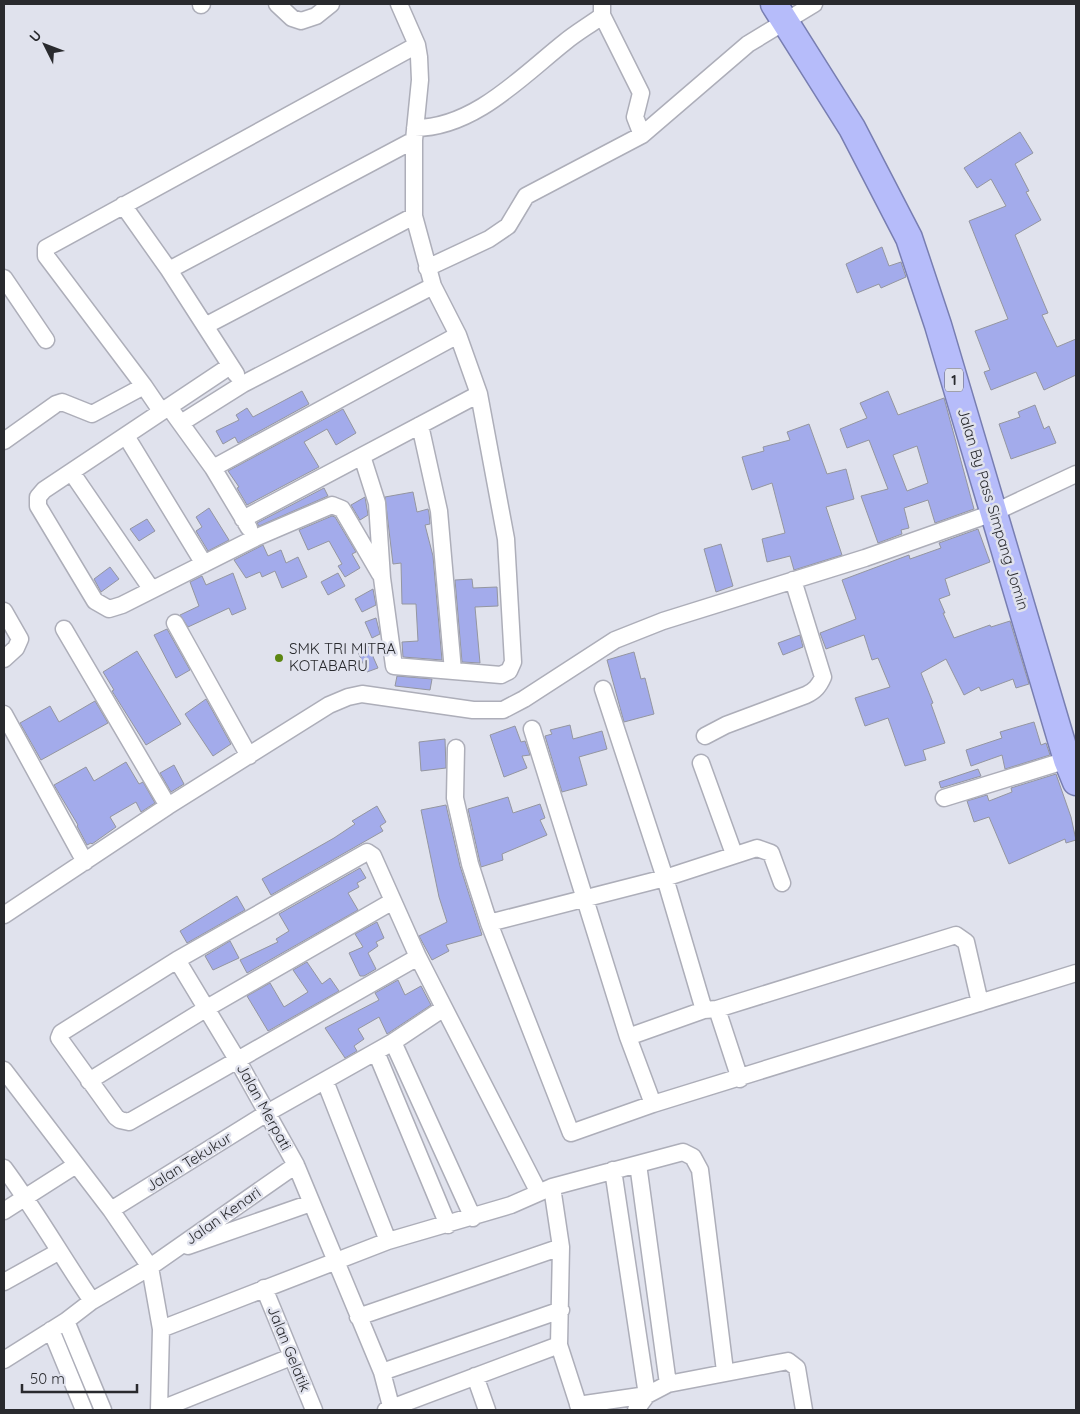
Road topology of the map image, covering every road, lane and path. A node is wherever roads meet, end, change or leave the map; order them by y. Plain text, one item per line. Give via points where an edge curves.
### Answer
1 (277, 4) edge
2 (331, 4) edge
3 (399, 4) edge
4 (814, 4) edge
5 (602, 9) edge
6 (779, 12) edge
7 (417, 46) junction
8 (414, 134) junction
9 (642, 135) junction
10 (123, 205) junction
11 (414, 216) junction
12 (427, 268) junction
13 (169, 270) junction
14 (4, 278) edge
15 (433, 286) junction
16 (205, 326) junction
17 (458, 336) junction
18 (46, 340) dead end
19 (230, 366) junction
20 (243, 384) junction
21 (144, 386) junction
22 (479, 394) junction
23 (165, 409) junction
24 (181, 423) junction
25 (420, 425) junction
26 (126, 436) junction
27 (4, 441) edge
28 (362, 456) junction
29 (213, 468) junction
30 (72, 473) junction
31 (1076, 474) edge
32 (993, 513) junction
33 (243, 519) junction
34 (255, 538) junction
35 (204, 564) junction
36 (382, 578) junction
37 (793, 580) junction
38 (152, 590) junction
39 (4, 611) edge
40 (175, 623) dead end
41 (64, 629) dead end
42 (4, 659) edge
43 (453, 671) junction
44 (603, 688) dead end
45 (4, 714) edge
46 (532, 729) dead end
47 (705, 736) dead end
48 (456, 748) dead end
49 (249, 756) junction
50 (701, 763) dead end
51 (1072, 771) edge
52 (944, 798) dead end
53 (168, 806) junction
54 (734, 854) junction
55 (85, 862) junction
56 (665, 878) junction
57 (782, 883) dead end
58 (584, 897) junction
59 (392, 901) junction
60 (4, 915) edge
61 (489, 923) junction
62 (418, 957) junction
63 (177, 960) junction
64 (1076, 973) edge
65 (980, 1003) junction
66 (207, 1008) junction
67 (444, 1008) junction
68 (710, 1009) junction
69 (628, 1037) junction
70 (393, 1042) junction
71 (376, 1052) junction
72 (238, 1060) junction
73 (4, 1070) edge
74 (740, 1079) junction
75 (325, 1081) junction
76 (89, 1082) junction
77 (653, 1104) junction
78 (267, 1113) junction
79 (638, 1164) junction
80 (76, 1165) junction
81 (296, 1165) junction
82 (4, 1168) edge
83 (613, 1170) junction
84 (545, 1189) junction
85 (26, 1198) junction
86 (311, 1203) junction
87 (112, 1210) junction
88 (4, 1211) edge
89 (473, 1218) junction
90 (448, 1225) junction
91 (388, 1241) junction
92 (561, 1247) junction
93 (58, 1252) junction
94 (170, 1253) junction
95 (334, 1262) junction
96 (150, 1267) junction
97 (4, 1282) edge
98 (264, 1288) junction
99 (92, 1301) junction
100 (561, 1310) junction
101 (358, 1317) junction
102 (66, 1321) junction
103 (161, 1329) junction
104 (51, 1330) junction
105 (560, 1345) junction
106 (291, 1357) junction
107 (4, 1360) edge
108 (725, 1371) junction
109 (382, 1372) junction
110 (475, 1376) junction
111 (668, 1384) junction
112 (647, 1395) junction
113 (579, 1407) edge
114 (84, 1410) edge
115 (103, 1410) edge
116 (159, 1410) edge
117 (314, 1410) edge
118 (390, 1410) edge
119 (486, 1410) edge
120 (636, 1410) edge
121 (804, 1410) edge

1 - 2 street via 292,18 301,21 316,16
3 - 7 street
4 - 6 street
5 - 8 street via 500,97 448,123
5 - 9 street via 641,93 635,117
6 - 9 street via 748,44
6 - 32 highway, Jalan By Pass Simpang Jomin / 1 via 852,128 909,238
7 - 8 street via 420,80
7 - 10 street
8 - 11 street
8 - 13 street
9 - 12 street via 526,196 508,226
10 - 13 street
10 - 21 street via 51,244 46,253
11 - 12 street
11 - 16 street
12 - 15 street
13 - 16 street
14 - 18 street
15 - 17 street
15 - 20 street
16 - 19 street
17 - 22 street
17 - 29 street
19 - 20 street
19 - 23 street
20 - 24 street
21 - 23 street
21 - 27 street via 92,414 62,402 56,404
22 - 25 street
22 - 43 street via 506,539 513,662 509,671 501,675
23 - 24 street
23 - 26 street
24 - 29 street
25 - 28 street
25 - 43 street via 439,511
26 - 30 street
26 - 35 street
28 - 33 street
28 - 36 street via 377,503
29 - 33 street
30 - 38 street
30 - 38 street via 44,490 37,502 95,601 109,609
31 - 32 street
32 - 37 street
32 - 51 highway, Jalan By Pass Simpang Jomin / 1
33 - 34 street
34 - 35 street
34 - 36 street via 337,505
35 - 38 street
36 - 43 street via 394,666
37 - 47 street via 823,677 820,685 814,692
37 - 49 street via 663,621 615,640 503,710 473,710 362,694 329,705
39 - 42 street via 20,639
40 - 49 street
41 - 53 street
44 - 56 street
45 - 55 street
46 - 58 street
48 - 61 street via 455,798 470,864
49 - 53 street
50 - 54 street
51 - 52 street
53 - 55 street
54 - 56 street
54 - 57 street via 765,849 771,853
55 - 60 street
56 - 58 street
56 - 68 street
58 - 61 street
58 - 69 street
59 - 62 street
59 - 63 street via 373,856 363,852
59 - 66 street
61 - 77 street via 571,1133
62 - 67 street
62 - 72 street
63 - 66 street, Jalan Merpati
63 - 76 street via 61,1032 60,1041
64 - 65 street
65 - 68 street via 966,942 956,935
65 - 74 street
66 - 72 street, Jalan Merpati
66 - 76 street
67 - 70 street, Jalan Tekukur
67 - 84 street
68 - 69 street
68 - 74 street
69 - 77 street
70 - 71 street, Jalan Tekukur
70 - 89 street
71 - 75 street, Jalan Tekukur
71 - 90 street
72 - 76 street via 129,1122 116,1117
72 - 78 street, Jalan Merpati
73 - 80 street
74 - 77 street
75 - 78 street, Jalan Tekukur
75 - 91 street
78 - 81 street, Jalan Merpati
78 - 87 street, Jalan Tekukur
79 - 83 street
79 - 108 street via 683,1152 693,1157 700,1170
79 - 111 street
80 - 85 street
80 - 87 street
81 - 86 street, Jalan Merpati
81 - 94 street, Jalan Kenari
82 - 85 street
83 - 84 street
83 - 112 street
84 - 89 street
84 - 92 street
85 - 88 street
85 - 93 street
86 - 94 street
86 - 95 street, Jalan Merpati
87 - 96 street
89 - 90 street
90 - 91 street
91 - 95 street
92 - 100 street
92 - 101 street
93 - 97 street
93 - 99 street
94 - 96 street, Jalan Kenari
95 - 98 street
95 - 101 street, Jalan Merpati
96 - 99 street, Jalan Kenari
96 - 103 street
98 - 103 street
98 - 106 street, Jalan Gelatik
99 - 102 street, Jalan Kenari
100 - 105 street
100 - 109 street
101 - 109 street, Jalan Merpati
102 - 104 street, Jalan Kenari
102 - 115 street
103 - 116 street
104 - 107 street, Jalan Kenari
104 - 114 street
105 - 110 street
105 - 113 street
106 - 116 street
106 - 117 street, Jalan Gelatik
108 - 111 street
108 - 121 street via 788,1361 797,1368
109 - 118 street, Jalan Merpati
110 - 118 street
110 - 119 street
111 - 112 street
112 - 113 street
112 - 120 street

